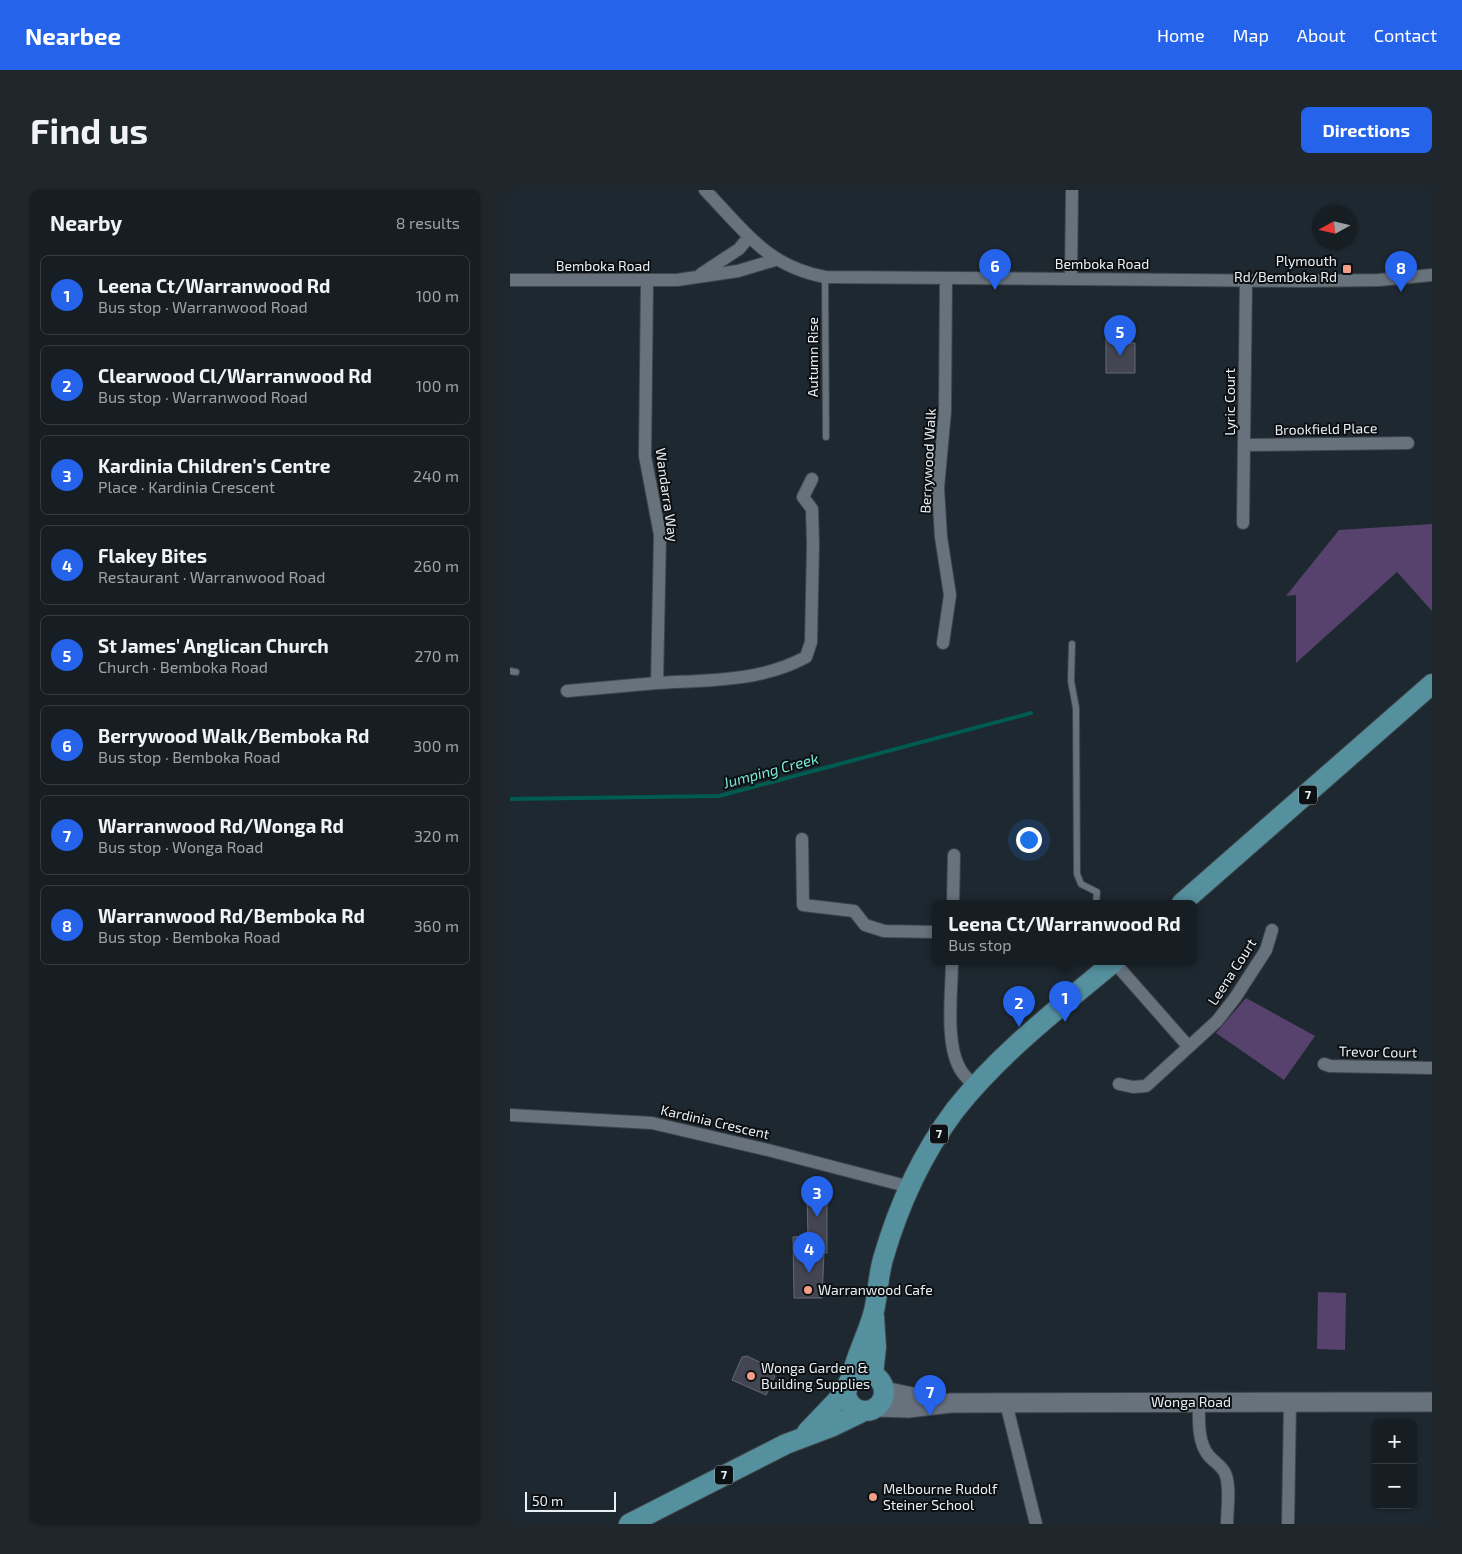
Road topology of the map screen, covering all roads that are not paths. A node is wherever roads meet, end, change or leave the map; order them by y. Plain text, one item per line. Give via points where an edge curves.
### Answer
1 (705, 190) edge
2 (1072, 190) edge
3 (748, 238) junction
4 (775, 260) junction
5 (1432, 275) edge
6 (825, 277) junction
7 (696, 278) junction
8 (946, 279) junction
9 (1071, 279) junction
10 (510, 280) edge
11 (1246, 280) junction
12 (647, 282) junction
13 (826, 437) dead end
14 (1408, 444) dead end
15 (1244, 445) junction
16 (812, 480) dead end
17 (1243, 523) dead end
18 (943, 643) dead end
19 (1072, 644) dead end
20 (657, 683) junction
21 (1432, 684) edge
22 (567, 691) dead end
23 (802, 839) dead end
24 (954, 855) dead end
25 (953, 900) edge
26 (1096, 900) edge
27 (1185, 900) edge
28 (1272, 930) dead end
29 (932, 932) edge
30 (952, 965) edge
31 (1107, 965) edge
32 (1111, 965) edge
33 (1188, 1046) junction
34 (1324, 1064) dead end
35 (1432, 1068) edge
36 (1119, 1084) dead end
37 (976, 1087) junction
38 (510, 1115) edge
39 (910, 1187) junction
40 (874, 1312) junction
41 (849, 1385) junction
42 (874, 1396) junction
43 (1199, 1402) junction
44 (1290, 1402) junction
45 (1432, 1402) edge
46 (1006, 1403) junction
47 (804, 1436) junction
48 (629, 1524) edge
49 (1036, 1524) edge
50 (1227, 1524) edge
51 (1288, 1524) edge

1 - 3 street
2 - 9 street
3 - 4 street, Bemboka Road
3 - 7 street, Bemboka Road via 740,250
4 - 6 street, Bemboka Road via 794,270
4 - 7 street, Bemboka Road via 738,271
5 - 11 street, Bemboka Road via 1379,280
6 - 8 street, Bemboka Road
6 - 13 lane, Autumn Rise
7 - 12 street, Bemboka Road
8 - 9 street, Bemboka Road
8 - 18 street, Berrywood Walk via 945,411 938,488 940,537 950,595
9 - 11 street, Bemboka Road
10 - 12 street, Bemboka Road
11 - 15 street, Lyric Court
12 - 20 street, Wandarra Way via 645,456 660,535
14 - 15 street, Brookfield Place
15 - 17 street, Lyric Court
16 - 20 street via 803,497 812,509 811,642 806,657 750,678
19 - 26 lane via 1071,681 1076,708 1077,874 1081,884 1097,892
20 - 22 street
21 - 27 main road, 7
23 - 29 street via 803,904 854,912 865,925 884,931
24 - 25 street
28 - 33 street, Leena Court via 1266,950 1235,998 1217,1021
30 - 37 street via 951,1038 962,1072
31 - 37 main road, 7
32 - 33 street
33 - 36 street, Leena Court via 1146,1086
34 - 35 street, Trevor Court
37 - 39 main road, 7 via 939,1135
38 - 39 street, Kardinia Crescent via 652,1123
39 - 40 main road, 7 via 883,1258
40 - 41 main road, 7 via 856,1356
40 - 42 main road, 7
41 - 42 main road via 862,1373
41 - 42 main road via 847,1396 853,1406
41 - 47 main road, Wonga Road / 7
42 - 46 main road, Wonga Road via 908,1408 951,1403
42 - 47 main road, Wonga Road / 7 via 831,1427
43 - 44 main road, Wonga Road
43 - 46 main road, Wonga Road
43 - 50 street via 1203,1447 1226,1477
44 - 45 main road, Wonga Road
44 - 51 street
46 - 49 street
47 - 48 main road, Wonga Road / 7

